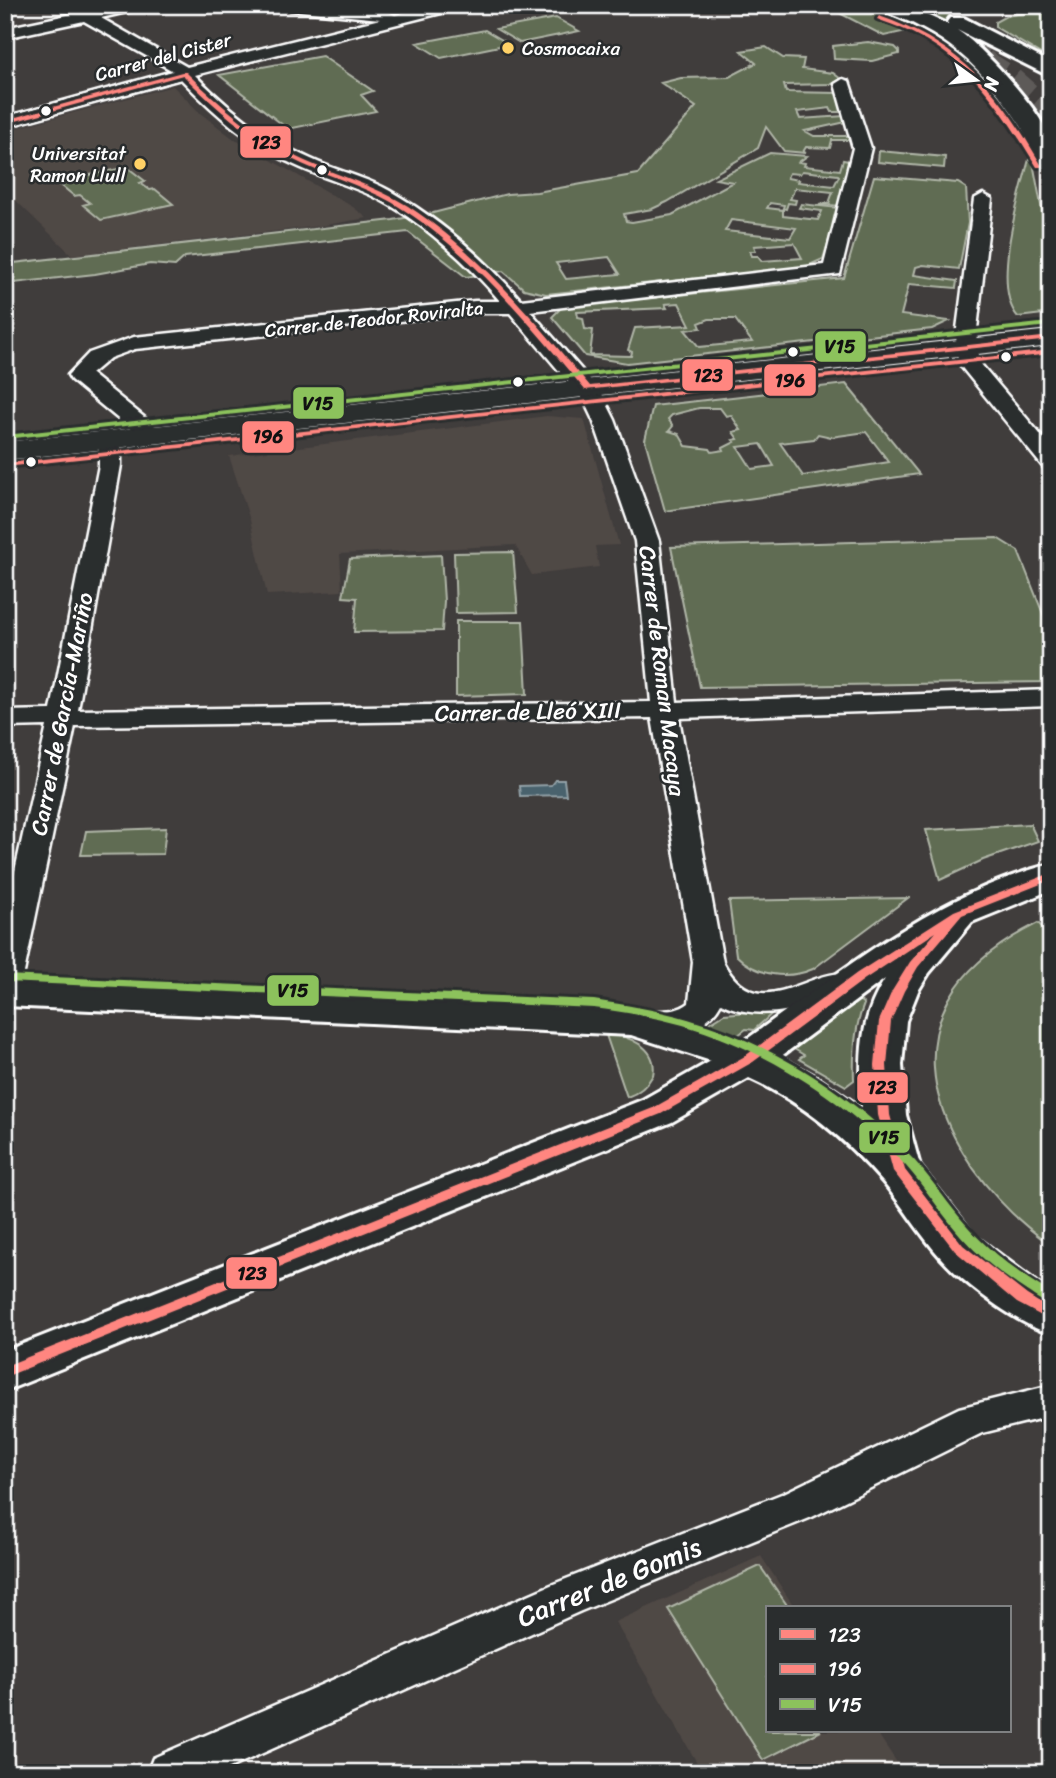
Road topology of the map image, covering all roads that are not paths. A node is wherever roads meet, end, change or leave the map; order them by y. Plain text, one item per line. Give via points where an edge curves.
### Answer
1 (67, 5) edge
2 (139, 5) edge
3 (290, 5) edge
4 (456, 5) edge
5 (883, 5) edge
6 (916, 5) edge
7 (84, 16) junction
8 (395, 20) junction
9 (5, 33) edge
10 (1051, 71) edge
11 (184, 73) junction
12 (843, 84) dead end
13 (1016, 106) junction
14 (1042, 106) dead end
15 (7, 120) edge
16 (1051, 159) edge
17 (983, 198) dead end
18 (514, 307) junction
19 (1051, 338) edge
20 (966, 347) junction
21 (588, 388) junction
22 (153, 436) junction
23 (110, 440) junction
24 (5, 451) edge
25 (1051, 462) edge
26 (1051, 698) edge
27 (665, 710) junction
28 (63, 717) junction
29 (5, 719) edge
30 (1051, 876) edge
31 (958, 913) junction
32 (708, 962) junction
33 (861, 976) junction
34 (5, 989) edge
35 (641, 1023) junction
36 (749, 1059) junction
37 (665, 1107) junction
38 (899, 1171) junction
39 (1051, 1316) edge
40 (5, 1372) edge
41 (1051, 1400) edge
42 (169, 1773) edge

1 - 7 street, Carrer de Roman Macaya
2 - 7 street
3 - 8 street via 375,12
4 - 8 street, Carrer del Cister
5 - 13 street via 928,21 958,39
6 - 10 street via 961,23
7 - 9 street
7 - 11 street, Carrer de Roman Macaya
8 - 11 street, Carrer del Cister
11 - 15 street, Carrer del Cister
11 - 18 street, Carrer de Roman Macaya via 219,109 259,139 304,163 381,193 420,217 490,277
12 - 18 street, Carrer de Teodor Roviralta via 862,148 832,270
13 - 14 street
13 - 16 street
17 - 20 street
18 - 21 street, Carrer de Roman Macaya
18 - 22 street, Carrer de Teodor Roviralta via 475,307 135,343 106,350 87,362 79,375
19 - 20 street
20 - 21 street
20 - 25 street via 970,364
21 - 22 street
21 - 27 street, Carrer de Roman Macaya via 647,541
22 - 23 street
23 - 24 street
23 - 28 street, Carrer de García-Mariño via 110,465
26 - 27 street, Carrer de Lleó XIII
27 - 28 street, Carrer de Lleó XIII
27 - 32 street, Carrer de Roman Macaya
28 - 29 street, Carrer de Lleó XIII
28 - 34 street, Carrer de García-Mariño
30 - 31 street
31 - 33 street
31 - 38 street via 914,965 885,1021 881,1065 884,1115
32 - 33 street, Carrer de Roman Macaya via 728,994 754,1003 799,997
32 - 35 street, Carrer de Roman Macaya via 705,1006 696,1015
33 - 36 street
34 - 35 street
35 - 36 street
35 - 37 street via 670,1042 678,1057 680,1074
36 - 37 street
36 - 38 street via 816,1095 852,1122
37 - 40 street
38 - 39 street via 959,1248 1022,1299
41 - 42 street, Carrer de Gomis via 973,1419 798,1505 566,1598

